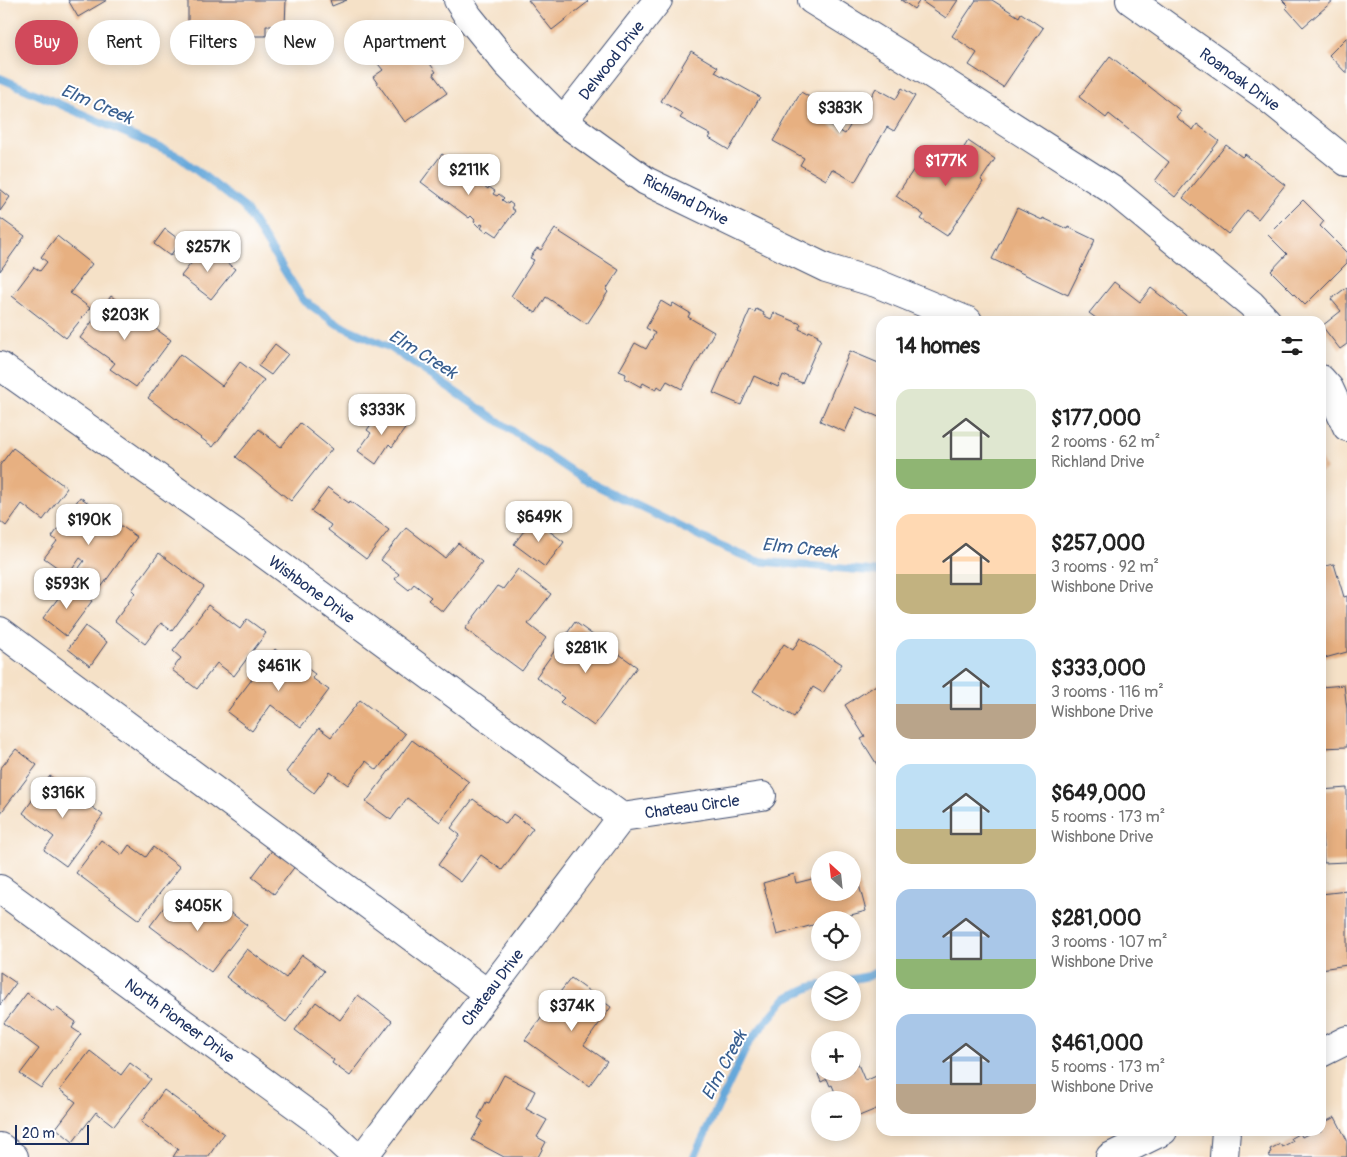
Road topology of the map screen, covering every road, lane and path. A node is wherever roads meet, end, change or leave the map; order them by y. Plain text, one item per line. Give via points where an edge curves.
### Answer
1 (458, 0) edge
2 (658, 0) edge
3 (812, 0) edge
4 (1130, 0) edge
5 (1160, 8) edge
6 (563, 121) junction
7 (1347, 162) edge
8 (956, 316) edge
9 (1262, 316) edge
10 (0, 366) edge
11 (1326, 385) edge
12 (1347, 427) edge
13 (0, 631) edge
14 (762, 796) dead end
15 (622, 816) junction
16 (0, 889) edge
17 (487, 993) junction
18 (1347, 1040) edge
19 (1326, 1050) edge
20 (1153, 1136) edge
21 (1226, 1136) edge
22 (0, 1147) edge
23 (14, 1157) edge
24 (356, 1157) edge
25 (363, 1157) edge
26 (1110, 1157) edge
27 (1224, 1157) edge

1 - 6 street, Richland Drive via 507,64
2 - 6 street, Delwood Drive
3 - 9 street via 1114,191
4 - 5 street, Roanoak Drive
5 - 7 street, Roanoak Drive
6 - 8 street, Richland Drive via 646,181 826,268
10 - 15 street, Wishbone Drive via 240,536
11 - 12 street
13 - 17 street
14 - 15 street, Chateau Circle
15 - 17 street, Chateau Drive
16 - 24 street, North Pioneer Drive via 316,1120
17 - 25 street, Chateau Drive
18 - 19 street
20 - 26 street
21 - 27 street
22 - 23 street

